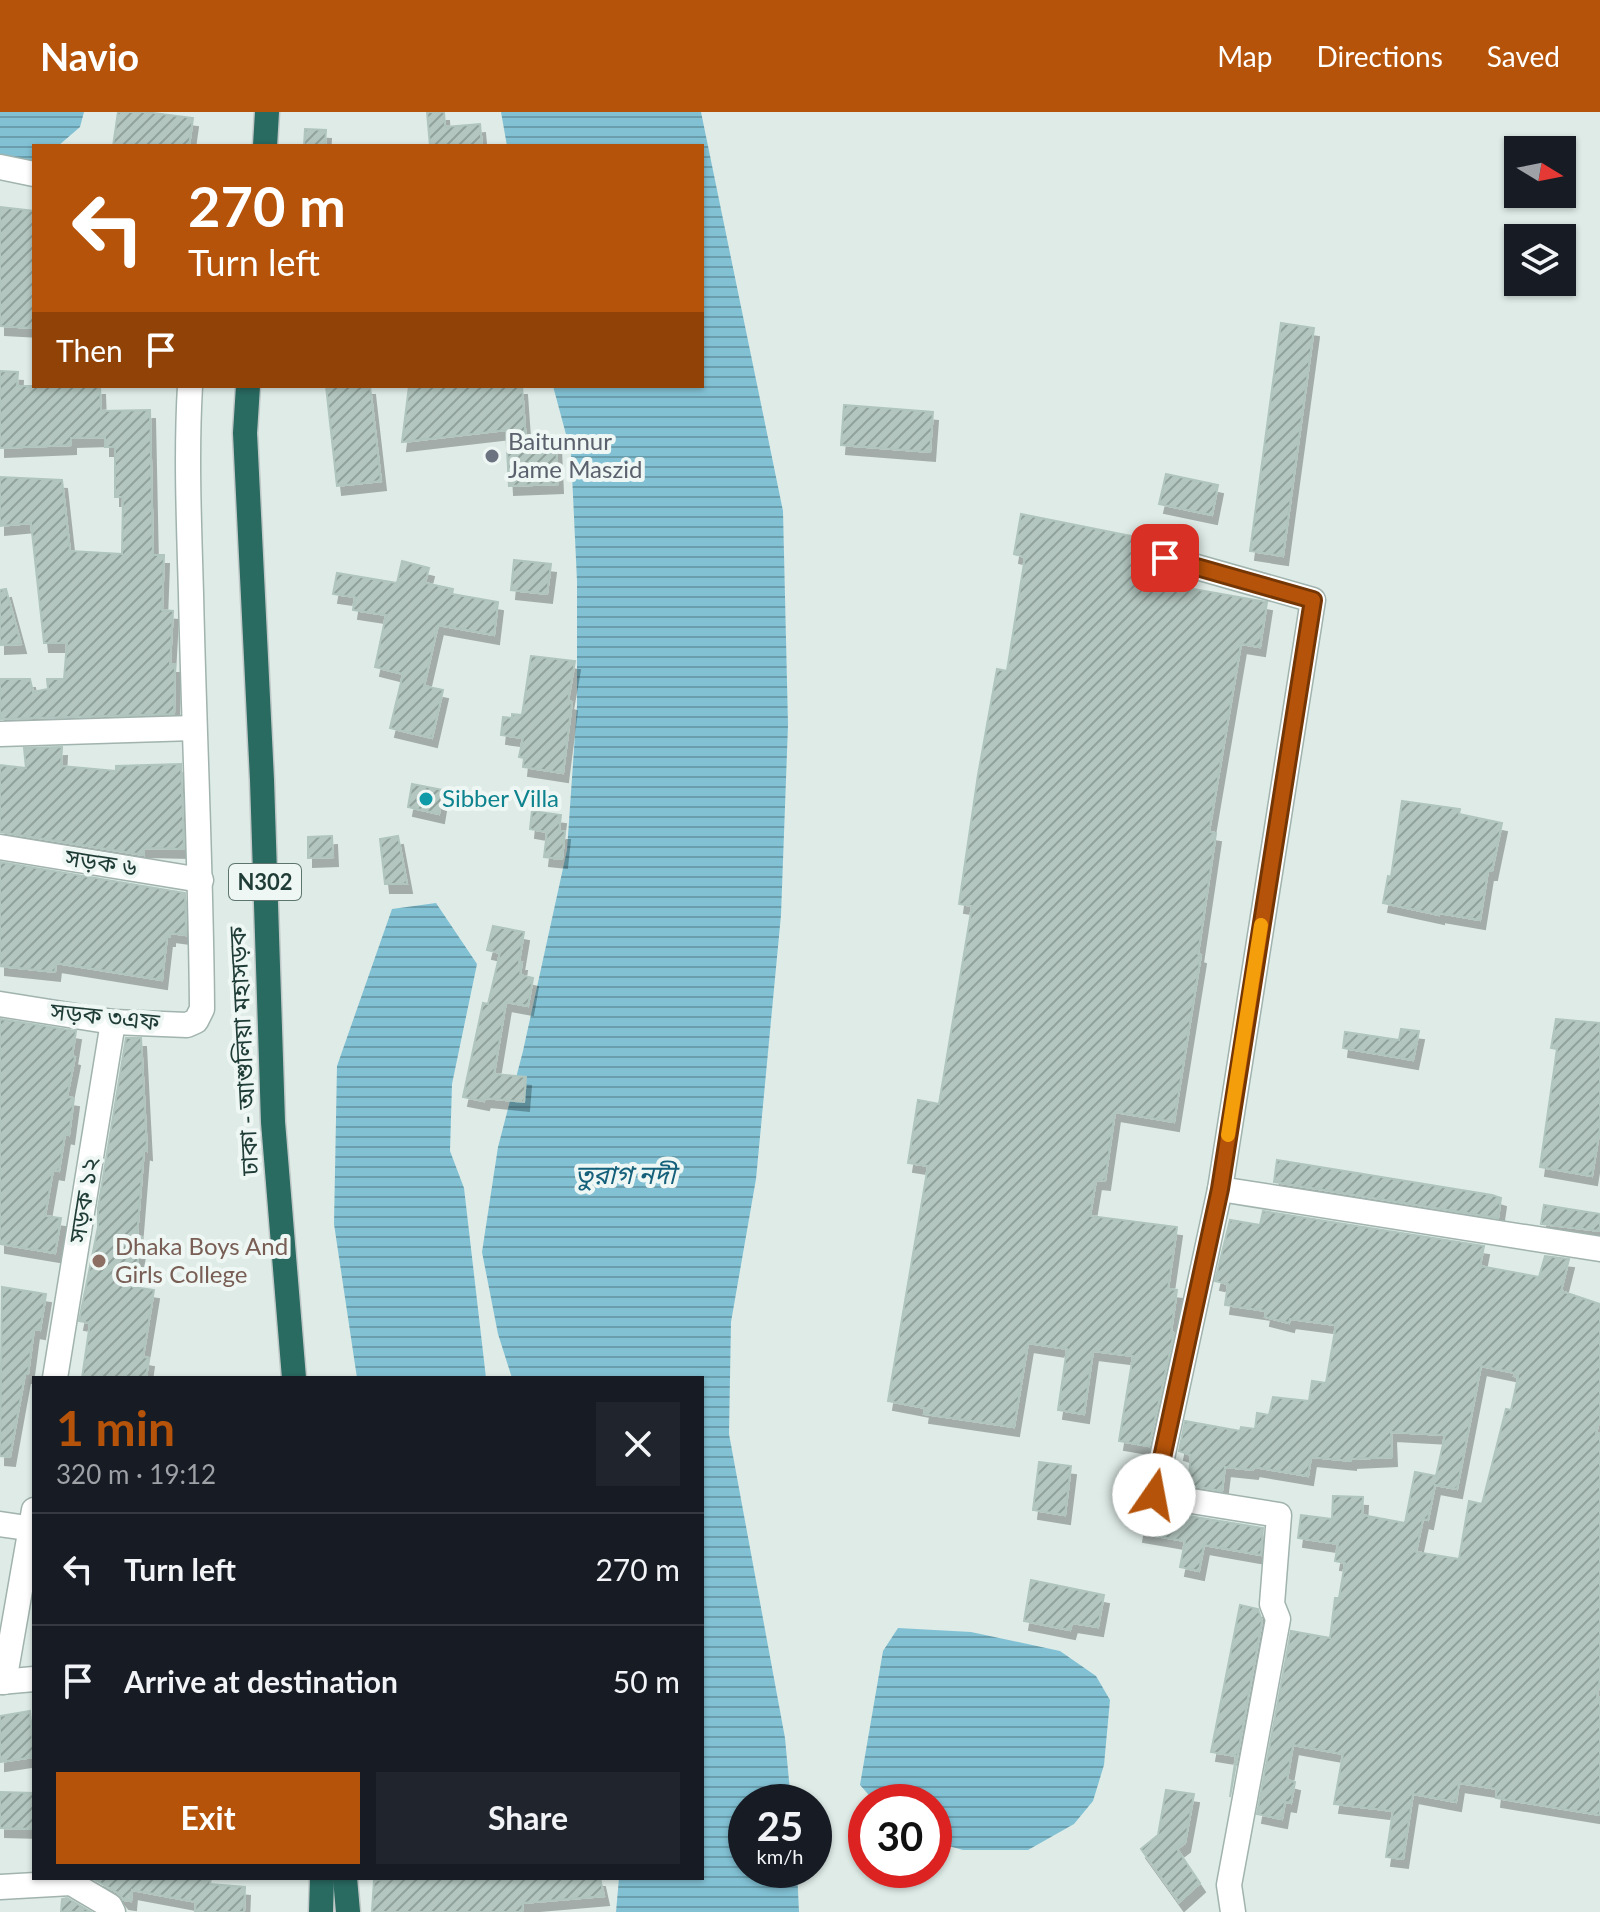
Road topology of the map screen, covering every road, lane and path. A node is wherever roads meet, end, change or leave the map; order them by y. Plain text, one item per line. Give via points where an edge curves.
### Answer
1 (267, 112) edge
2 (265, 144) edge
3 (0, 167) edge
4 (32, 174) edge
5 (190, 388) edge
6 (248, 388) edge
7 (1165, 558) dead end
8 (194, 728) junction
9 (0, 734) edge
10 (0, 847) edge
11 (201, 880) junction
12 (0, 1004) edge
13 (113, 1022) junction
14 (1220, 1189) junction
15 (1600, 1249) edge
16 (55, 1376) edge
17 (294, 1376) edge
18 (32, 1523) edge
19 (0, 1524) edge
20 (32, 1528) edge
21 (32, 1679) edge
22 (2, 1682) edge
23 (322, 1880) edge
24 (345, 1880) edge
25 (0, 1887) edge
26 (113, 1912) edge
27 (321, 1912) edge
28 (348, 1912) edge
29 (1233, 1912) edge

1 - 2 highway
3 - 4 street
5 - 8 street
6 - 17 highway, ঢাকা - আশুলিয়া মহাসড়ক / N302 via 245,433 273,1122
7 - 14 street via 1313,600
8 - 9 street
8 - 11 street
10 - 11 street, সড়ক ৬
11 - 13 street, সড়ক ৩এফ via 202,1009 196,1021
12 - 13 street, সড়ক ৩এফ
13 - 16 street, সড়ক ১২
14 - 15 street
14 - 29 street via 1154,1495 1279,1515 1272,1604 1278,1619 1229,1885
18 - 19 street
20 - 22 street
21 - 22 street
23 - 27 highway
24 - 28 highway
25 - 26 street via 71,1883

